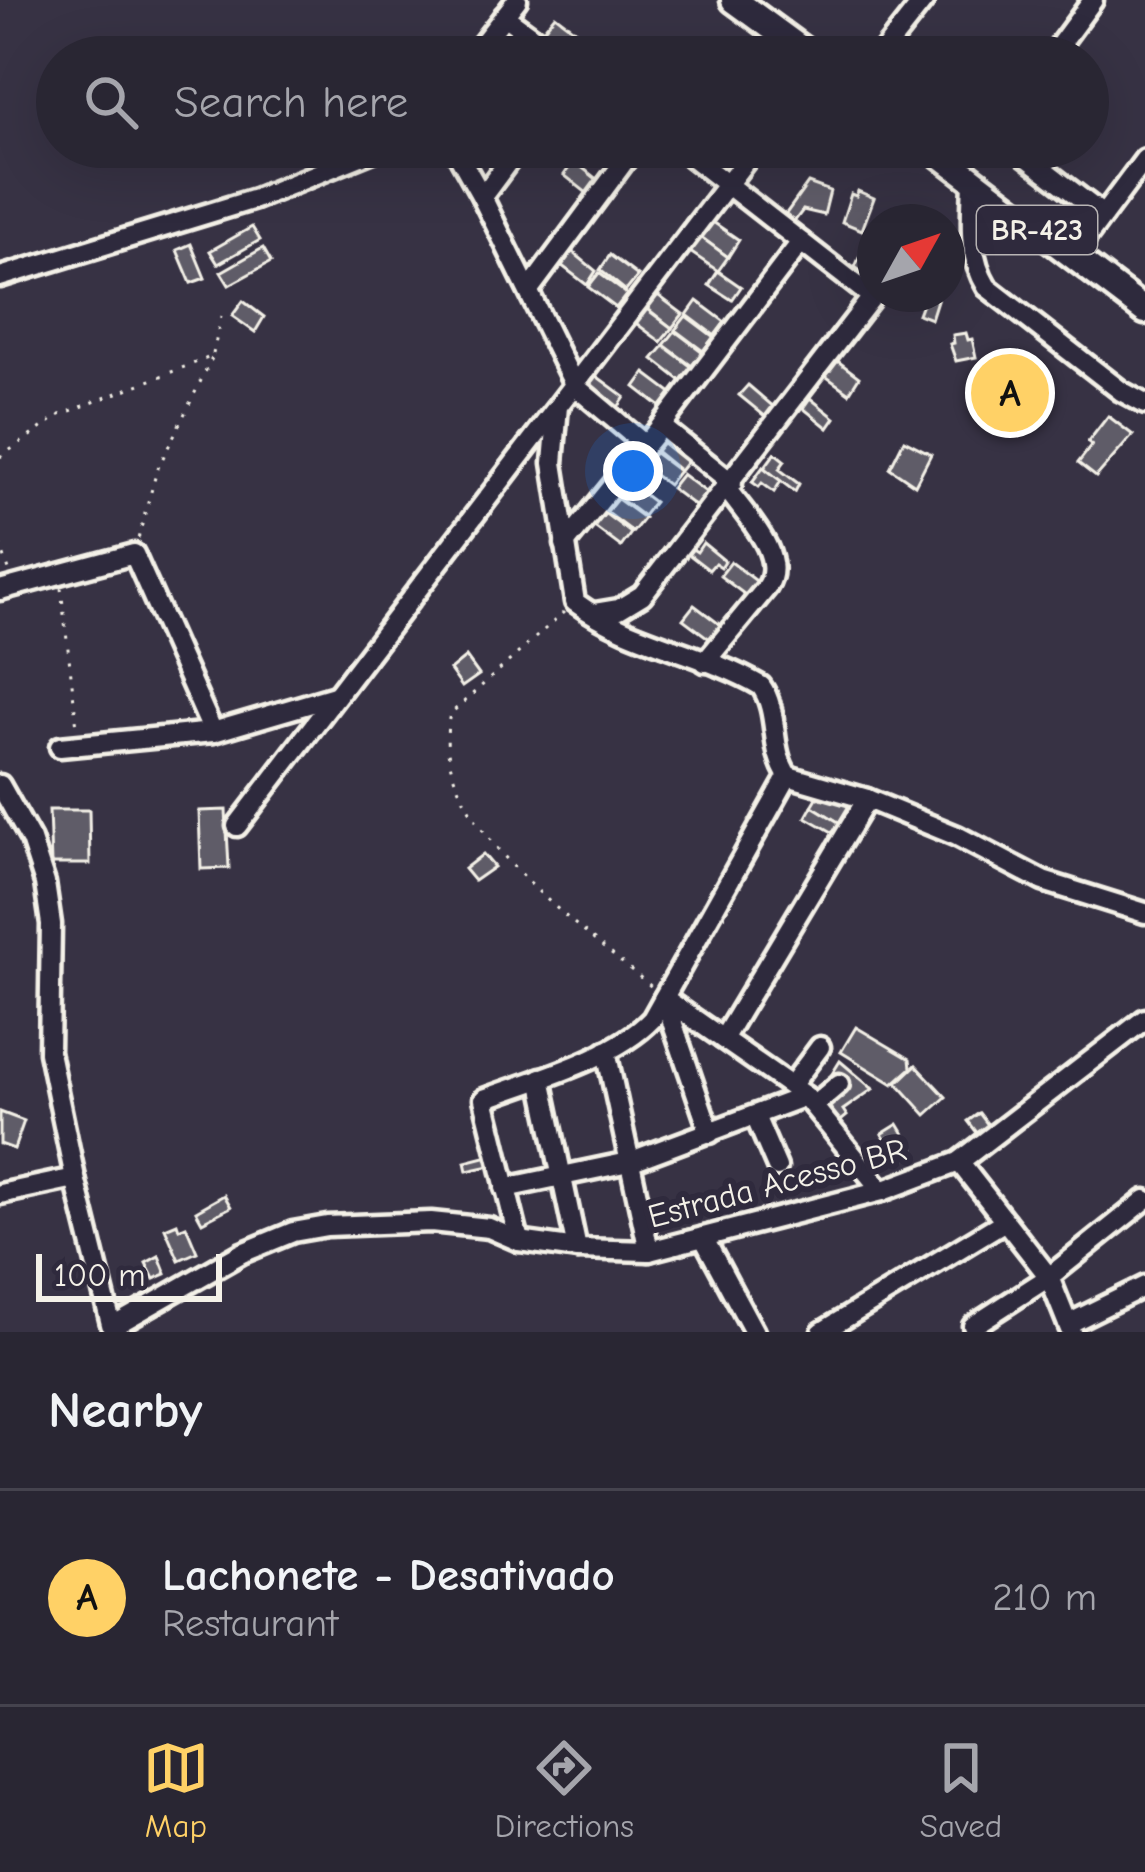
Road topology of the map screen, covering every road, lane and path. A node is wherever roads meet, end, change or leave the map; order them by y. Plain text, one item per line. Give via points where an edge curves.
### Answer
1 (734, 0) edge
2 (923, 0) edge
3 (1093, 0) edge
4 (510, 8) edge
5 (488, 36) edge
6 (539, 36) edge
7 (783, 36) edge
8 (897, 36) edge
9 (1066, 36) edge
10 (1145, 159) edge
11 (331, 168) edge
12 (466, 168) edge
13 (503, 168) edge
14 (619, 168) edge
15 (708, 168) edge
16 (740, 168) edge
17 (957, 168) edge
18 (1041, 168) edge
19 (973, 181) junction
20 (728, 183) junction
21 (482, 197) junction
22 (1103, 215) junction
23 (801, 242) junction
24 (1072, 257) junction
25 (0, 277) edge
26 (529, 290) junction
27 (223, 307) dead end
28 (1145, 311) edge
29 (213, 356) junction
30 (575, 386) junction
31 (1145, 404) edge
32 (558, 406) junction
33 (661, 426) junction
34 (645, 445) junction
35 (0, 457) edge
36 (729, 486) junction
37 (0, 544) edge
38 (565, 544) junction
39 (134, 554) junction
40 (59, 574) junction
41 (8, 588) edge
42 (642, 596) junction
43 (583, 607) junction
44 (657, 644) junction
45 (705, 662) junction
46 (335, 696) junction
47 (213, 733) junction
48 (70, 746) joint
49 (788, 776) junction
50 (0, 785) edge
51 (867, 800) junction
52 (237, 826) dead end
53 (1145, 913) edge
54 (664, 998) junction
55 (1145, 1019) edge
56 (723, 1039) junction
57 (820, 1046) dead end
58 (606, 1051) junction
59 (541, 1078) junction
60 (839, 1084) dead end
61 (803, 1096) junction
62 (755, 1117) junction
63 (710, 1133) junction
64 (629, 1162) junction
65 (959, 1162) junction
66 (777, 1167) dead end
67 (75, 1178) junction
68 (565, 1178) junction
69 (505, 1187) junction
70 (882, 1192) junction
71 (0, 1194) edge
72 (1145, 1201) edge
73 (1005, 1221) junction
74 (703, 1237) junction
75 (519, 1241) junction
76 (577, 1249) junction
77 (649, 1251) junction
78 (1049, 1276) junction
79 (1145, 1286) edge
80 (973, 1326) dead end
81 (1069, 1328) edge
82 (114, 1329) edge
83 (754, 1332) edge
84 (822, 1332) edge

1 - 7 main road
2 - 8 street
3 - 9 street
4 - 5 street
4 - 6 street
10 - 22 street
11 - 25 street
12 - 21 street
13 - 21 street
14 - 26 street
15 - 20 street
16 - 20 street
17 - 19 main road, BR-423
18 - 22 street
19 - 24 main road, BR-423
19 - 31 street via 972,243 987,287
20 - 23 street
20 - 30 street
21 - 26 street
22 - 24 street
23 - 33 street
23 - 36 street via 872,296
24 - 28 main road, BR-423
26 - 30 street
27 - 29 path
29 - 35 path via 60,415
29 - 39 path via 157,470
30 - 32 street
30 - 34 street
32 - 38 street via 553,464
32 - 46 street
33 - 34 street
33 - 36 street
34 - 38 street
36 - 42 street
36 - 45 street via 770,552 774,573
37 - 41 path
38 - 43 street
39 - 40 street
39 - 47 street
40 - 41 street
40 - 48 path
42 - 43 street via 619,609
42 - 44 street
43 - 44 street
43 - 54 path via 450,714 446,756 480,826 527,880
44 - 45 street
45 - 49 street via 766,692
46 - 47 street
46 - 52 street
47 - 48 street
49 - 51 street
49 - 54 street
50 - 67 street via 31,839 48,900 50,1052
51 - 53 street via 1042,880
51 - 56 street
54 - 56 street
54 - 58 street via 642,1030
54 - 63 street
55 - 65 street, Estrada Acesso BR
56 - 61 street
57 - 61 street
58 - 59 street
58 - 64 street
59 - 68 street
59 - 69 street via 484,1099
60 - 61 street
61 - 62 street
61 - 70 street
62 - 63 street
62 - 66 street
63 - 64 street
64 - 68 street
64 - 77 street
65 - 70 street, Estrada Acesso BR
65 - 73 street
67 - 71 street
67 - 82 street
68 - 69 street
68 - 76 street
69 - 75 street
70 - 74 street, Estrada Acesso BR
72 - 78 street
73 - 78 street
73 - 84 street
74 - 77 street, Estrada Acesso BR
74 - 83 street
75 - 76 street, Estrada Acesso BR
75 - 82 street, Estrada Acesso BR via 489,1228 431,1222 293,1232
76 - 77 street, Estrada Acesso BR
78 - 80 street
78 - 81 street
79 - 81 street

